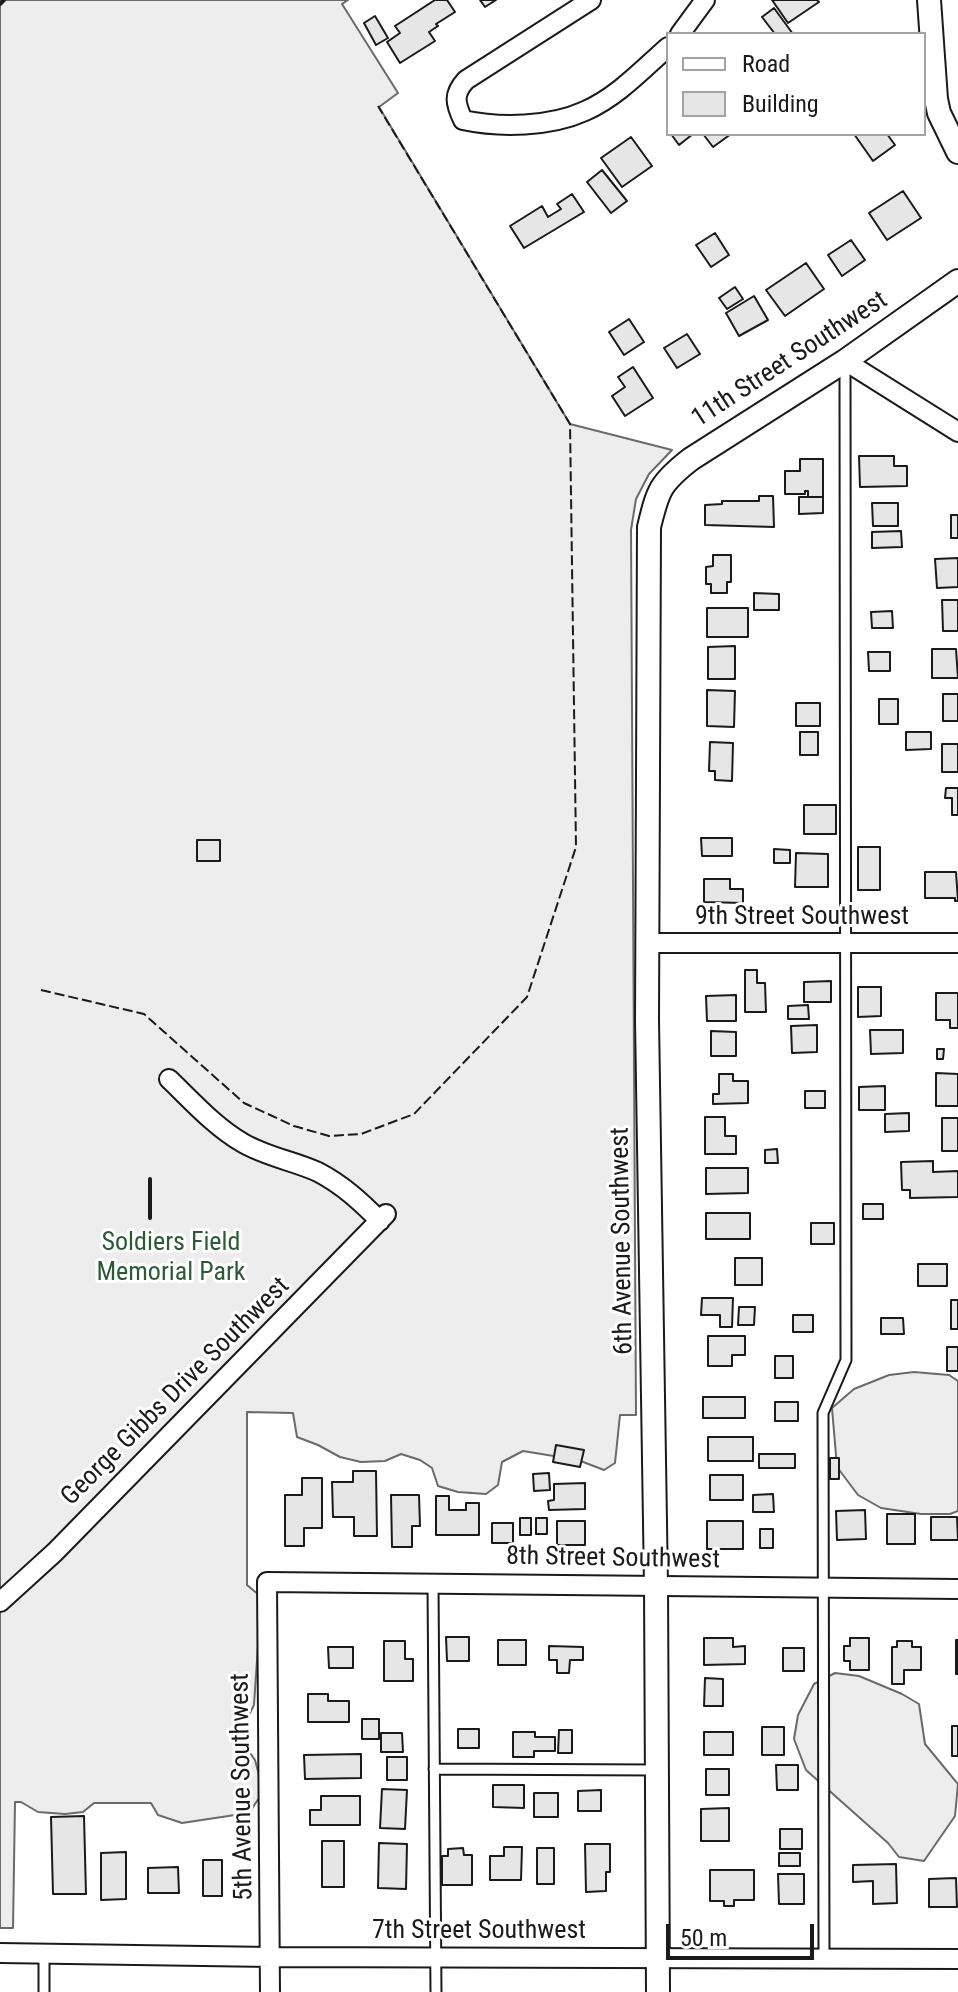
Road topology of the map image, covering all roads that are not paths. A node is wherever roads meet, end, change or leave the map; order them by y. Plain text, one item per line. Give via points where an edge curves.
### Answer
1 (591, 0) edge
2 (705, 0) edge
3 (929, 0) edge
4 (681, 32) edge
5 (666, 49) edge
6 (958, 152) edge
7 (958, 281) edge
8 (845, 361) junction
9 (958, 432) edge
10 (658, 490) joint
11 (647, 943) junction
12 (846, 943) junction
13 (958, 943) edge
14 (169, 1079) dead end
15 (267, 1582) joint
16 (433, 1584) junction
17 (656, 1585) junction
18 (823, 1588) junction
19 (958, 1589) edge
20 (0, 1602) edge
21 (434, 1769) junction
22 (657, 1770) junction
23 (0, 1953) edge
24 (44, 1953) junction
25 (658, 1956) junction
26 (271, 1957) junction
27 (435, 1957) junction
28 (824, 1958) junction
29 (958, 1959) edge
30 (44, 1992) edge
31 (270, 1992) edge
32 (436, 1992) edge
33 (658, 1992) edge

1 - 5 street via 466,80 455,103 463,120 532,123 583,112
2 - 4 street
3 - 6 street via 936,99
7 - 8 street, 11th Street Southwest
8 - 9 street
8 - 10 street, 11th Street Southwest via 691,459
8 - 12 lane
10 - 11 street, 6th Avenue Southwest via 647,559
11 - 12 street, 9th Street Southwest
11 - 17 street, 6th Avenue Southwest
12 - 13 street, 9th Street Southwest
12 - 18 lane via 846,1360 823,1413
14 - 20 street, George Gibbs Drive Southwest via 242,1142 316,1171 383,1218
15 - 16 street, 8th Street Southwest
15 - 26 street, 5th Avenue Southwest
16 - 17 street, 8th Street Southwest
16 - 21 lane
17 - 18 street, 8th Street Southwest
17 - 22 street, 6th Avenue Southwest
18 - 19 street, 8th Street Southwest
18 - 28 lane
21 - 22 lane
21 - 27 lane
22 - 25 street, 6th Avenue Southwest
23 - 24 street, 7th Street Southwest
24 - 26 street, 7th Street Southwest
24 - 30 lane
25 - 27 street, 7th Street Southwest
25 - 28 street, 7th Street Southwest
25 - 33 street, 6th Avenue Southwest
26 - 27 street, 7th Street Southwest
26 - 31 street, 5th Avenue Southwest
27 - 32 lane
28 - 29 street, 7th Street Southwest

